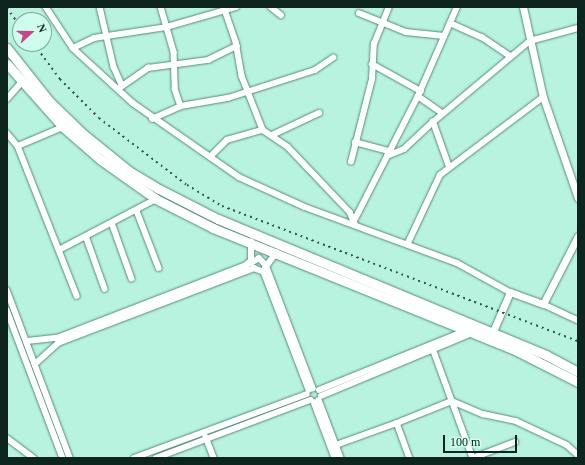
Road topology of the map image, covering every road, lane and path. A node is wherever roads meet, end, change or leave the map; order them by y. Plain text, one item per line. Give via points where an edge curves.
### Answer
1 (46, 7) edge
2 (100, 7) edge
3 (161, 7) edge
4 (236, 7) edge
5 (271, 7) edge
6 (389, 7) edge
7 (450, 7) edge
8 (523, 7) edge
9 (456, 8) edge
10 (224, 9) edge
11 (359, 13) dead end
12 (281, 15) dead end
13 (450, 23) junction
14 (382, 24) junction
15 (167, 27) junction
16 (578, 28) edge
17 (108, 35) junction
18 (444, 36) junction
19 (530, 40) junction
20 (237, 46) junction
21 (7, 48) edge
22 (74, 48) junction
23 (510, 56) junction
24 (333, 58) dead end
25 (7, 64) edge
26 (372, 64) junction
27 (175, 66) junction
28 (22, 82) junction
29 (120, 87) junction
30 (248, 91) junction
31 (419, 93) junction
32 (543, 97) junction
33 (7, 99) edge
34 (181, 106) junction
35 (319, 113) dead end
36 (442, 113) junction
37 (152, 119) junction
38 (433, 122) junction
39 (63, 127) junction
40 (263, 130) junction
41 (7, 133) edge
42 (272, 135) junction
43 (355, 142) junction
44 (18, 146) junction
45 (388, 154) junction
46 (210, 157) junction
47 (351, 162) dead end
48 (449, 167) junction
49 (578, 198) edge
50 (156, 199) junction
51 (137, 210) junction
52 (355, 221) junction
53 (112, 223) junction
54 (86, 236) junction
55 (578, 236) edge
56 (251, 242) junction
57 (408, 242) junction
58 (59, 250) junction
59 (276, 253) junction
60 (250, 261) junction
61 (159, 268) dead end
62 (254, 268) junction
63 (264, 268) junction
64 (132, 279) dead end
65 (105, 289) dead end
66 (7, 290) edge
67 (510, 292) junction
68 (77, 296) dead end
69 (543, 304) junction
70 (7, 310) edge
71 (578, 320) edge
72 (14, 327) junction
73 (91, 327) junction
74 (7, 329) edge
75 (468, 332) junction
76 (491, 336) junction
77 (27, 341) junction
78 (432, 346) junction
79 (434, 352) junction
80 (35, 364) junction
81 (578, 372) edge
82 (578, 382) edge
83 (310, 391) junction
84 (317, 398) junction
85 (452, 401) junction
86 (397, 423) junction
87 (204, 433) junction
88 (7, 438) edge
89 (206, 440) junction
90 (515, 442) dead end
91 (336, 445) junction
92 (578, 455) edge
93 (34, 458) edge
94 (63, 458) edge
95 (70, 458) edge
96 (134, 458) edge
97 (156, 458) edge
98 (214, 458) edge
99 (335, 458) edge
100 (341, 458) edge
101 (410, 458) edge

1 - 22 street via 55,25
2 - 17 street
3 - 15 street
4 - 10 street
5 - 12 street
6 - 14 street
7 - 9 street
8 - 19 street
9 - 13 street
10 - 15 street
10 - 20 street
11 - 14 street
13 - 18 street
13 - 23 street via 482,37
14 - 18 street via 406,32
14 - 26 street
15 - 17 street
15 - 27 street
16 - 19 street
17 - 22 street
17 - 29 street
18 - 31 street
19 - 23 street
19 - 32 street
20 - 27 street via 208,60
20 - 30 street
21 - 76 highway via 49,101 82,133 124,167 159,189 218,219
22 - 29 street
23 - 36 street
24 - 30 street via 315,70
25 - 28 highway
26 - 31 street
26 - 43 street via 370,88
27 - 29 street via 148,68
27 - 34 street via 175,88
28 - 33 street
28 - 39 highway
29 - 37 street
30 - 34 street
30 - 40 street
31 - 36 street
31 - 45 street
32 - 48 street
32 - 49 street
34 - 37 street
35 - 42 street
36 - 38 street
37 - 46 street
38 - 45 street via 404,149
38 - 48 street
39 - 44 street
39 - 50 highway via 101,160
40 - 42 street
40 - 46 street via 227,140
41 - 44 street
42 - 52 street via 288,147
43 - 45 street
43 - 47 street
44 - 58 street
45 - 52 street
46 - 52 street via 255,186
48 - 57 street via 435,182
50 - 51 street
50 - 56 highway
51 - 53 street
51 - 61 street
52 - 57 street
53 - 54 street
53 - 64 street
54 - 58 street
54 - 65 street
55 - 69 street
56 - 59 highway
56 - 60 street
57 - 67 street via 457,263
58 - 68 street
59 - 63 street
59 - 75 highway
60 - 62 street
60 - 63 street via 259,258
60 - 73 street
62 - 63 street
62 - 73 street
63 - 83 street
66 - 77 street
67 - 69 street
67 - 76 street
69 - 71 street
70 - 72 street
72 - 74 street
72 - 94 street
73 - 77 street via 57,338
73 - 80 street via 58,343
75 - 76 highway
75 - 78 street
75 - 79 street
76 - 81 highway
76 - 82 highway
77 - 80 street
78 - 79 street
78 - 84 street
79 - 84 street
79 - 85 street
80 - 95 street
83 - 84 street
83 - 84 street
83 - 87 street
84 - 89 street
84 - 91 street
84 - 99 street
85 - 86 street
85 - 90 street via 473,458
85 - 92 street via 483,414 516,421 567,445
86 - 91 street
86 - 101 street
87 - 89 street
87 - 96 street
88 - 93 street
89 - 97 street
89 - 98 street
91 - 100 street

